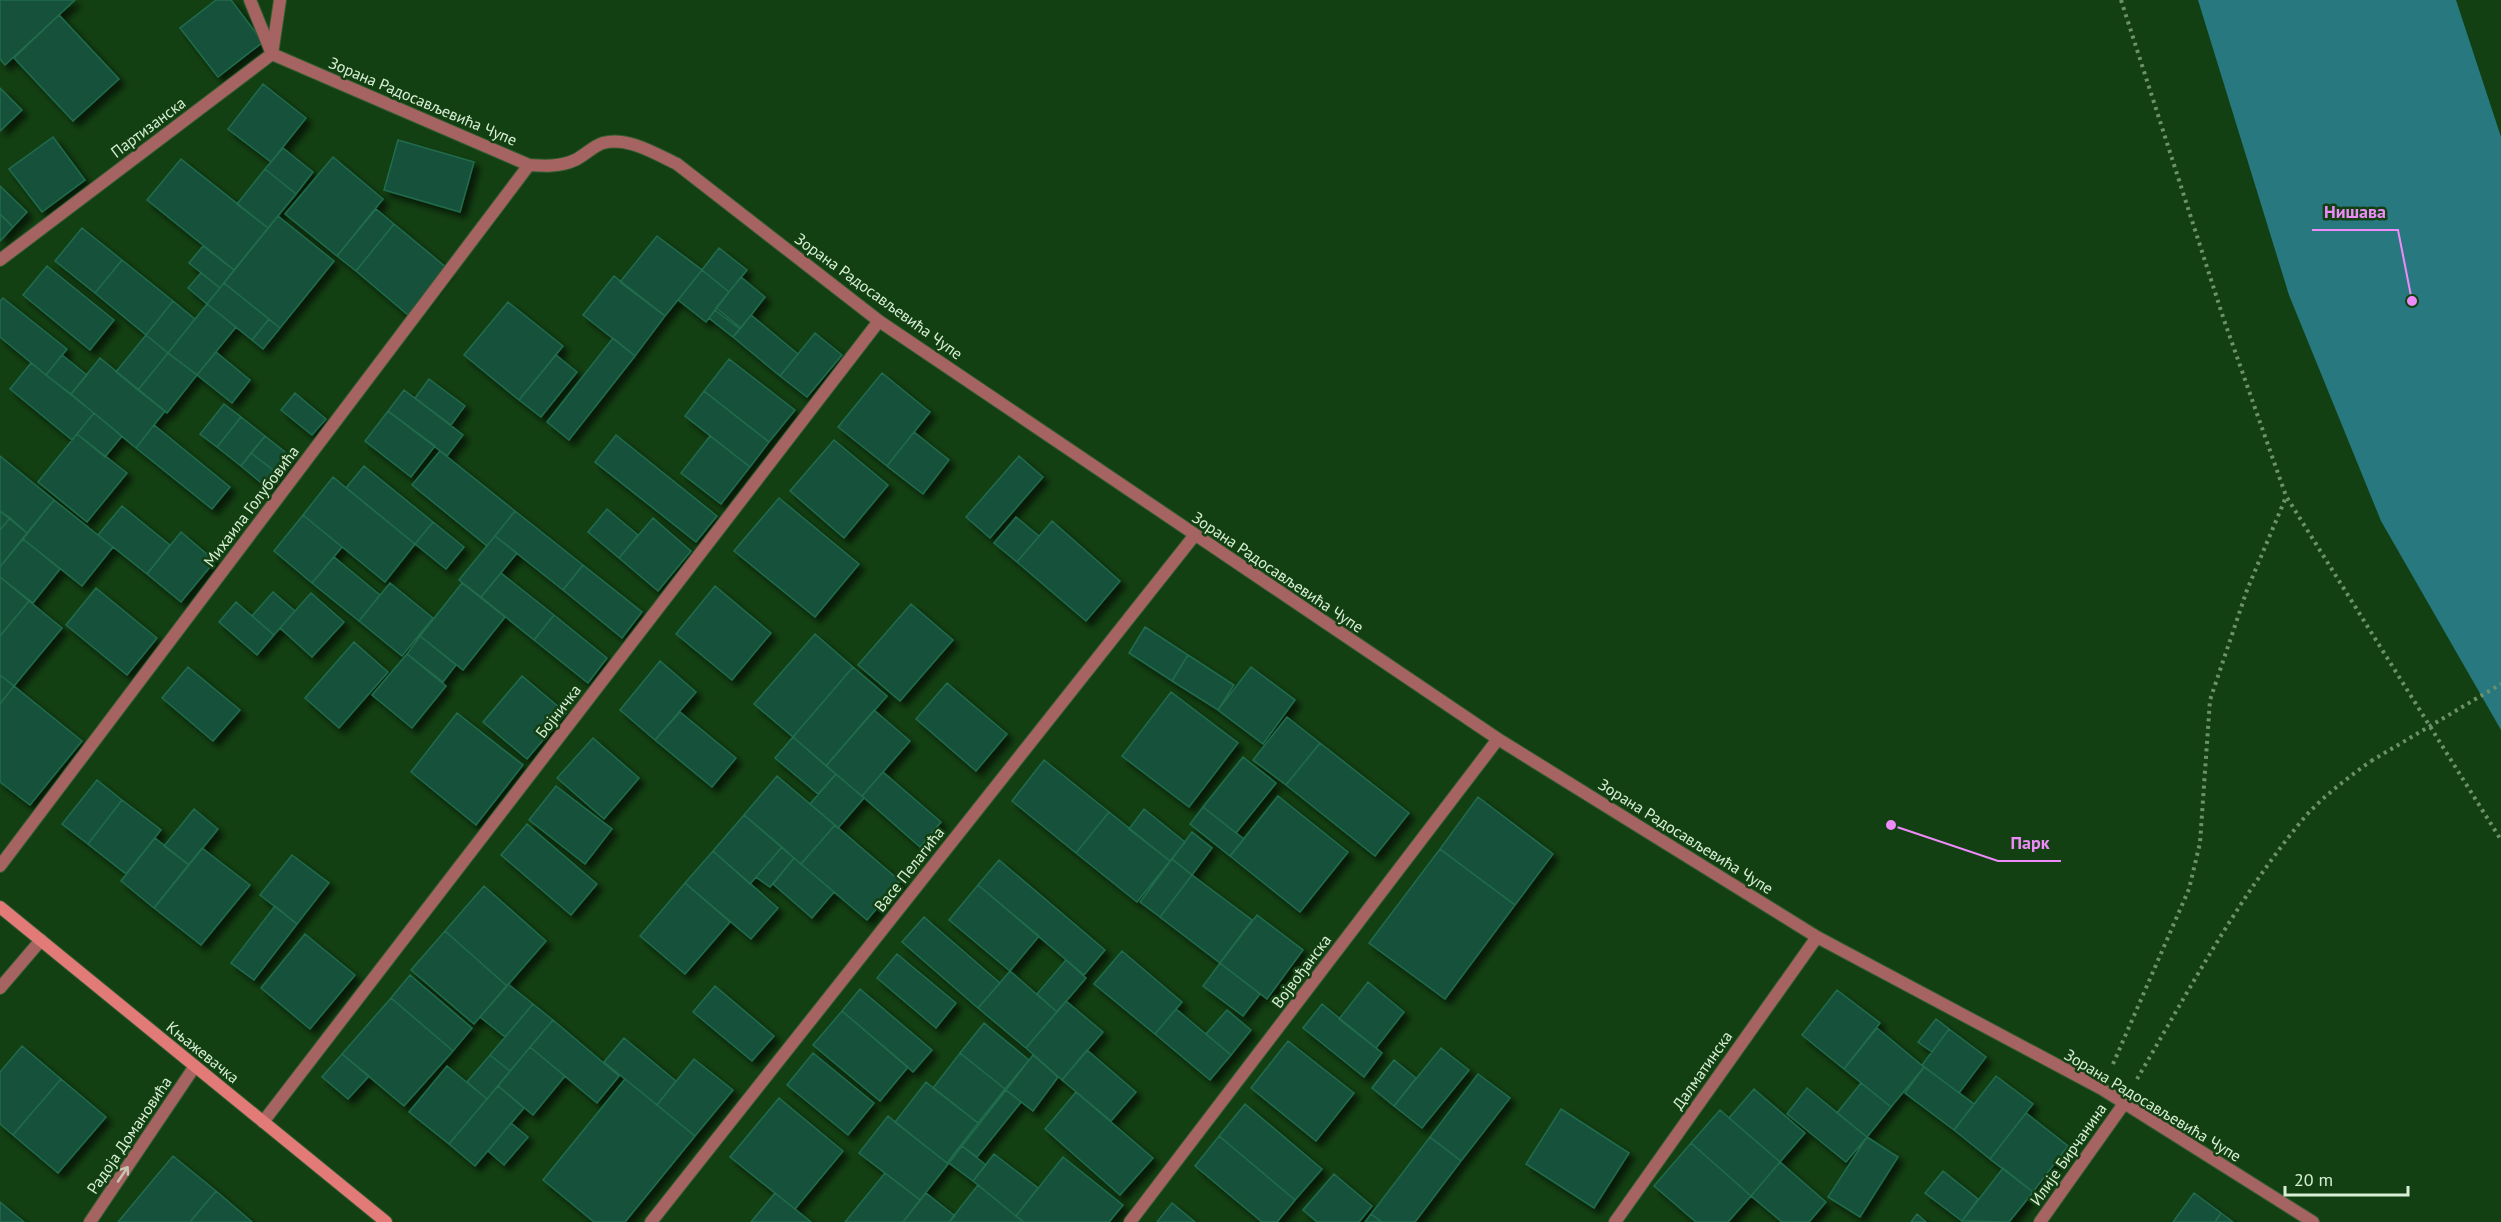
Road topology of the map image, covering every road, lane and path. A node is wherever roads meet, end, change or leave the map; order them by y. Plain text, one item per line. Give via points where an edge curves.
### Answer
1 (250, 0) edge
2 (280, 0) edge
3 (2121, 0) edge
4 (272, 54) junction
5 (529, 165) junction
6 (0, 260) edge
7 (879, 321) junction
8 (2286, 496) junction
9 (1194, 536) junction
10 (2501, 684) edge
11 (1498, 739) junction
12 (2501, 840) edge
13 (0, 866) edge
14 (0, 907) edge
15 (1817, 938) junction
16 (40, 940) junction
17 (0, 988) edge
18 (195, 1066) junction
19 (2102, 1089) junction
20 (2123, 1105) junction
21 (263, 1122) junction
22 (90, 1222) edge
23 (386, 1222) edge
24 (651, 1222) edge
25 (1130, 1222) edge
26 (1615, 1222) edge
27 (2040, 1222) edge
28 (2313, 1222) edge

1 - 4 street
2 - 4 street
3 - 8 path via 2224,320
4 - 5 street, Зорана Радосављевића Чупе
4 - 6 street, Партизанска
5 - 7 street, Зорана Радосављевића Чупе via 552,166 574,160 603,143 624,142 646,149 677,164
5 - 13 street, Михаила Голубовића
7 - 9 street, Зорана Радосављевића Чупе
7 - 21 street, Бојничка
8 - 12 path
8 - 19 path via 2247,590 2210,700 2200,843 2189,889
9 - 11 street, Зорана Радосављевића Чупе
9 - 24 street, Васе Пелагића
10 - 20 path, bridge via 2371,761 2333,790 2300,824 2228,922
11 - 15 street, Зорана Радосављевића Чупе
11 - 25 street, Војвођанска
14 - 16 main road, Књажевачка
15 - 19 street, Зорана Радосављевића Чупе
15 - 26 street, Далматинска
16 - 17 street
16 - 18 main road, Књажевачка
18 - 21 main road, Књажевачка
22 -> 18 street, Радоја Домановића
19 - 20 street, Зорана Радосављевића Чупе
20 - 27 street, Илије Бирчанина
20 - 28 street, Зорана Радосављевића Чупе
21 - 23 main road, Књажевачка

